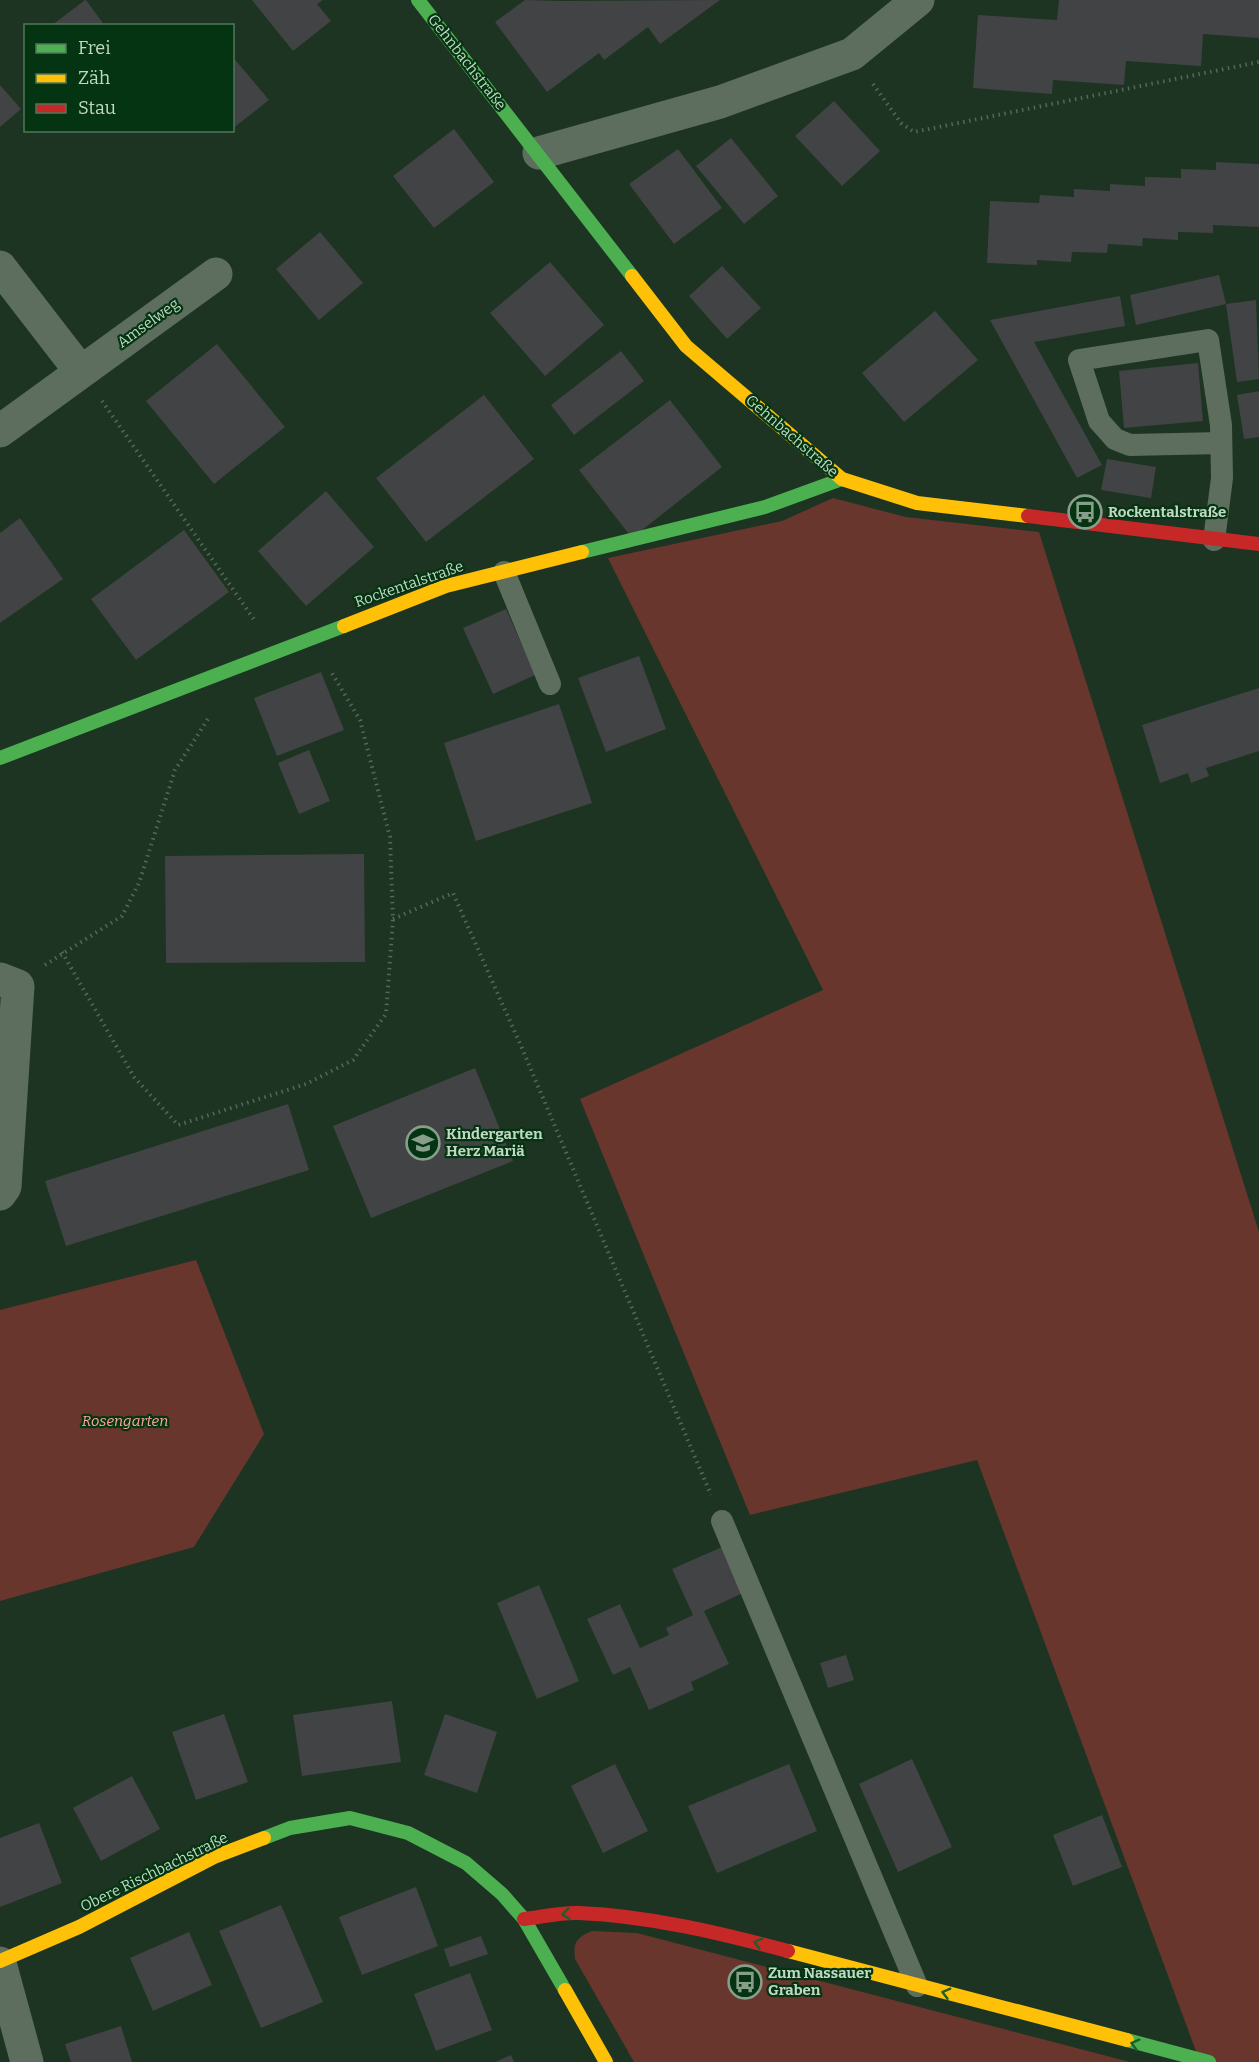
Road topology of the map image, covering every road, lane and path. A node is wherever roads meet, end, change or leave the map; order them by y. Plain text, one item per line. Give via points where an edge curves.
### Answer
1 (418, 0) edge
2 (918, 0) edge
3 (852, 54) junction
4 (1259, 62) edge
5 (538, 153) junction
6 (0, 267) edge
7 (216, 274) dead end
8 (81, 372) junction
9 (0, 431) edge
10 (1221, 443) junction
11 (842, 479) junction
12 (1214, 540) junction
13 (1259, 544) edge
14 (504, 572) junction
15 (311, 638) junction
16 (276, 652) junction
17 (202, 681) junction
18 (550, 684) dead end
19 (0, 758) edge
20 (393, 919) junction
21 (9, 982) edge
22 (0, 1194) edge
23 (722, 1521) joint
24 (524, 1919) junction
25 (0, 1962) edge
26 (917, 1986) junction
27 (27, 2062) edge
28 (606, 2062) edge
29 (1209, 2062) edge

1 - 5 street, Gehnbachstraße
2 - 3 street
3 - 4 path via 901,123 914,132
3 - 5 street via 720,102
5 - 11 street, Gehnbachstraße via 686,346
6 - 8 street
7 - 8 street, Amselweg
8 - 9 street, Amselweg
8 - 16 path
10 - 10 lane via 1208,340 1079,360 1099,421 1114,439 1130,445
10 - 12 lane via 1222,478
11 - 12 street, Gehnbachstraße via 917,503
11 - 14 street, Rockentalstraße via 765,507
12 - 13 street, Gehnbachstraße
14 - 15 street, Rockentalstraße via 446,586
14 - 18 lane
15 - 16 street, Rockentalstraße
15 - 20 path via 360,720 390,837
16 - 17 street, Rockentalstraße
17 - 19 street, Rockentalstraße
17 - 20 path via 218,703 175,770 139,883 122,916 62,952 134,1077 178,1125 306,1084 353,1060 386,1014
20 - 23 path via 453,893
21 - 22 street via 5,1187
23 - 26 lane
24 - 25 street, Obere Rischbachstraße via 466,1863 408,1833 350,1818 290,1828 214,1857 79,1927
26 -> 24 street via 728,1935 648,1920 577,1913
24 - 28 street, Obere Rischbachstraße
25 - 27 street
29 -> 26 street

